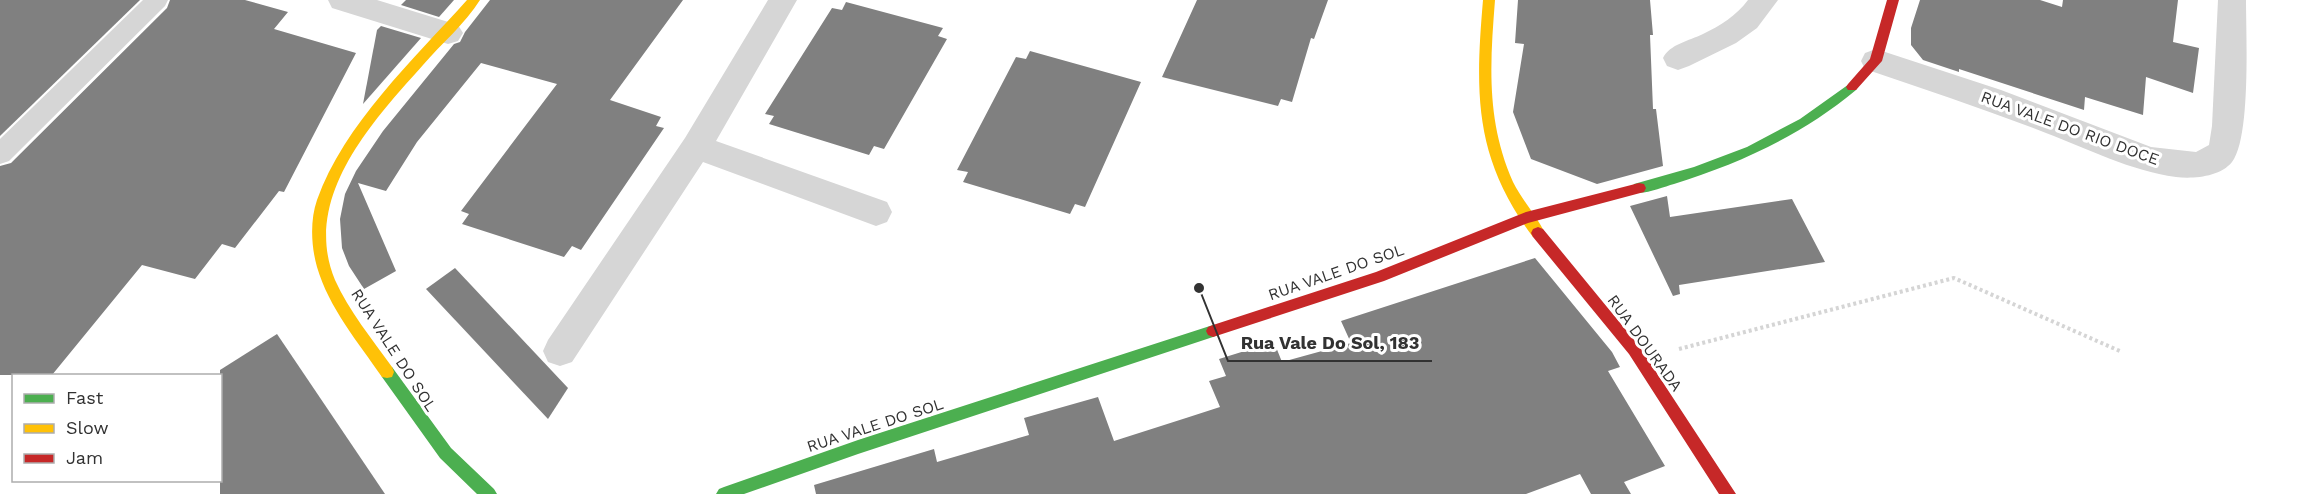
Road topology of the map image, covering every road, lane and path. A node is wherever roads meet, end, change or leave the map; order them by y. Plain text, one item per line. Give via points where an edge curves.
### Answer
1 (157, 0) edge
2 (342, 0) edge
3 (474, 0) edge
4 (783, 0) edge
5 (1489, 0) edge
6 (1764, 0) edge
7 (1893, 0) edge
8 (2232, 0) edge
9 (448, 33) junction
10 (1678, 58) dead end
11 (1876, 61) junction
12 (696, 147) junction
13 (0, 154) edge
14 (876, 212) dead end
15 (1527, 218) junction
16 (560, 351) dead end
17 (2122, 352) dead end
18 (1640, 359) junction
19 (489, 494) edge
20 (724, 494) edge
21 (1728, 494) edge

1 - 13 lane
2 - 9 street
3 - 9 street, RUA VALE DO SOL
4 - 12 street
5 - 15 street, RUA DOURADA via 1484,83 1490,124 1502,174
6 - 10 street via 1745,24
7 - 11 street, RUA VALE DO SOL
8 - 11 street, RUA VALE DO RIO DOCE via 2225,144 2210,160 2194,164 2149,159
9 - 19 street, RUA VALE DO SOL via 370,121 342,163 324,200 319,229 324,268 345,310 434,441 465,476
11 - 15 street, RUA VALE DO SOL via 1850,88 1781,137 1648,186
12 - 14 street
12 - 16 street
15 - 18 street, RUA DOURADA
15 - 20 street, RUA VALE DO SOL via 1379,277
17 - 18 path via 1954,278
18 - 21 street, RUA DOURADA

